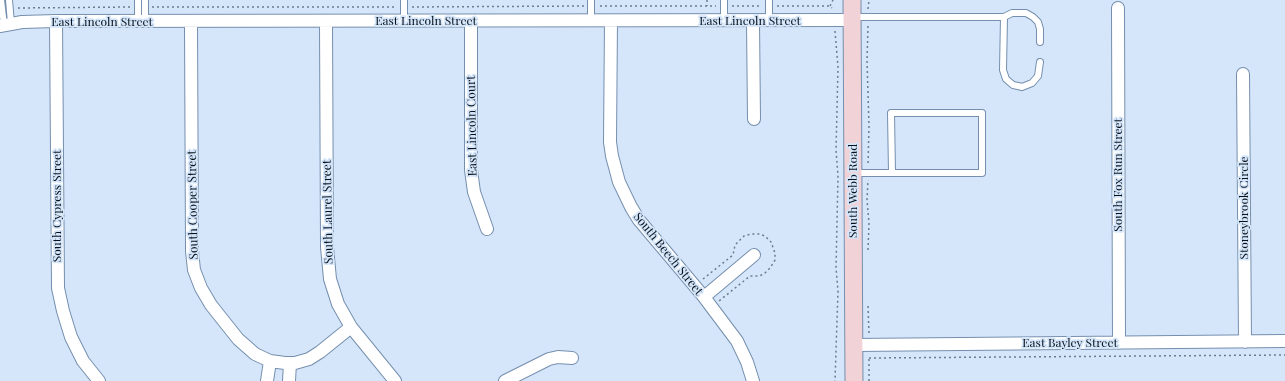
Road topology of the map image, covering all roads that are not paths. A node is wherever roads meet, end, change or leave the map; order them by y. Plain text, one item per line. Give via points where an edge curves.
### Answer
1 (1, 0) edge
2 (9, 0) edge
3 (138, 0) edge
4 (145, 0) edge
5 (404, 0) edge
6 (591, 0) edge
7 (724, 0) edge
8 (769, 0) edge
9 (1118, 8) dead end
10 (852, 13) edge
11 (1004, 17) junction
12 (56, 21) junction
13 (404, 21) junction
14 (471, 21) junction
15 (591, 21) junction
16 (611, 21) junction
17 (724, 21) junction
18 (753, 21) junction
19 (769, 21) junction
20 (142, 22) junction
21 (191, 22) junction
22 (326, 22) junction
23 (5, 24) edge
24 (1040, 42) dead end
25 (1040, 62) dead end
26 (1243, 74) dead end
27 (754, 119) dead end
28 (852, 172) junction
29 (892, 173) junction
30 (487, 229) dead end
31 (754, 255) dead end
32 (704, 297) junction
33 (351, 327) junction
34 (1285, 341) edge
35 (1246, 342) junction
36 (1119, 343) junction
37 (854, 345) junction
38 (572, 358) dead end
39 (270, 361) junction
40 (290, 363) junction
41 (99, 381) edge
42 (268, 381) edge
43 (289, 381) edge
44 (395, 381) edge
45 (505, 381) edge
46 (752, 381) edge
47 (854, 381) edge

1 - 23 lane
2 - 23 lane
3 - 20 lane
4 - 20 lane
5 - 13 lane
6 - 15 lane
7 - 17 lane
8 - 19 lane
9 - 36 street, South Fox Run Street
10 - 11 lane
10 - 19 street, East Lincoln Street
10 - 28 main road, South Webb Road
11 - 24 lane via 1012,13 1033,17 1039,25
11 - 25 lane via 1006,79 1013,85 1022,87 1032,84 1038,76
12 - 20 street, East Lincoln Street
12 - 23 street, East Lincoln Street
12 - 41 street, South Cypress Street via 58,288 71,337 83,361
13 - 14 street, East Lincoln Street
13 - 22 street, East Lincoln Street
14 - 15 street, East Lincoln Street
14 - 30 street, East Lincoln Court via 471,170 474,192
15 - 16 street, East Lincoln Street
16 - 17 street, East Lincoln Street
16 - 32 street, South Beech Street via 610,142 619,182 639,220
17 - 18 street, East Lincoln Street
18 - 19 street, East Lincoln Street
18 - 27 street
20 - 21 street, East Lincoln Street
21 - 22 street, East Lincoln Street
21 - 39 street, South Cooper Street via 194,270 206,297 229,328 255,354
22 - 33 street, South Laurel Street via 327,257 336,298
26 - 35 street, Stoneybrook Circle
28 - 29 lane
28 - 37 main road, South Webb Road
29 - 29 lane via 982,173 982,113 891,113
31 - 32 street
32 - 46 street, South Beech Street via 737,341 748,364
33 - 40 street, South Cooper Street via 315,356
33 - 44 street, South Laurel Street
34 - 35 street, East Bayley Street
35 - 36 street, East Bayley Street
36 - 37 street, East Bayley Street
37 - 47 main road, South Webb Road
38 - 45 street via 558,357 549,360
39 - 40 street, South Cooper Street
39 - 42 street
40 - 43 street

